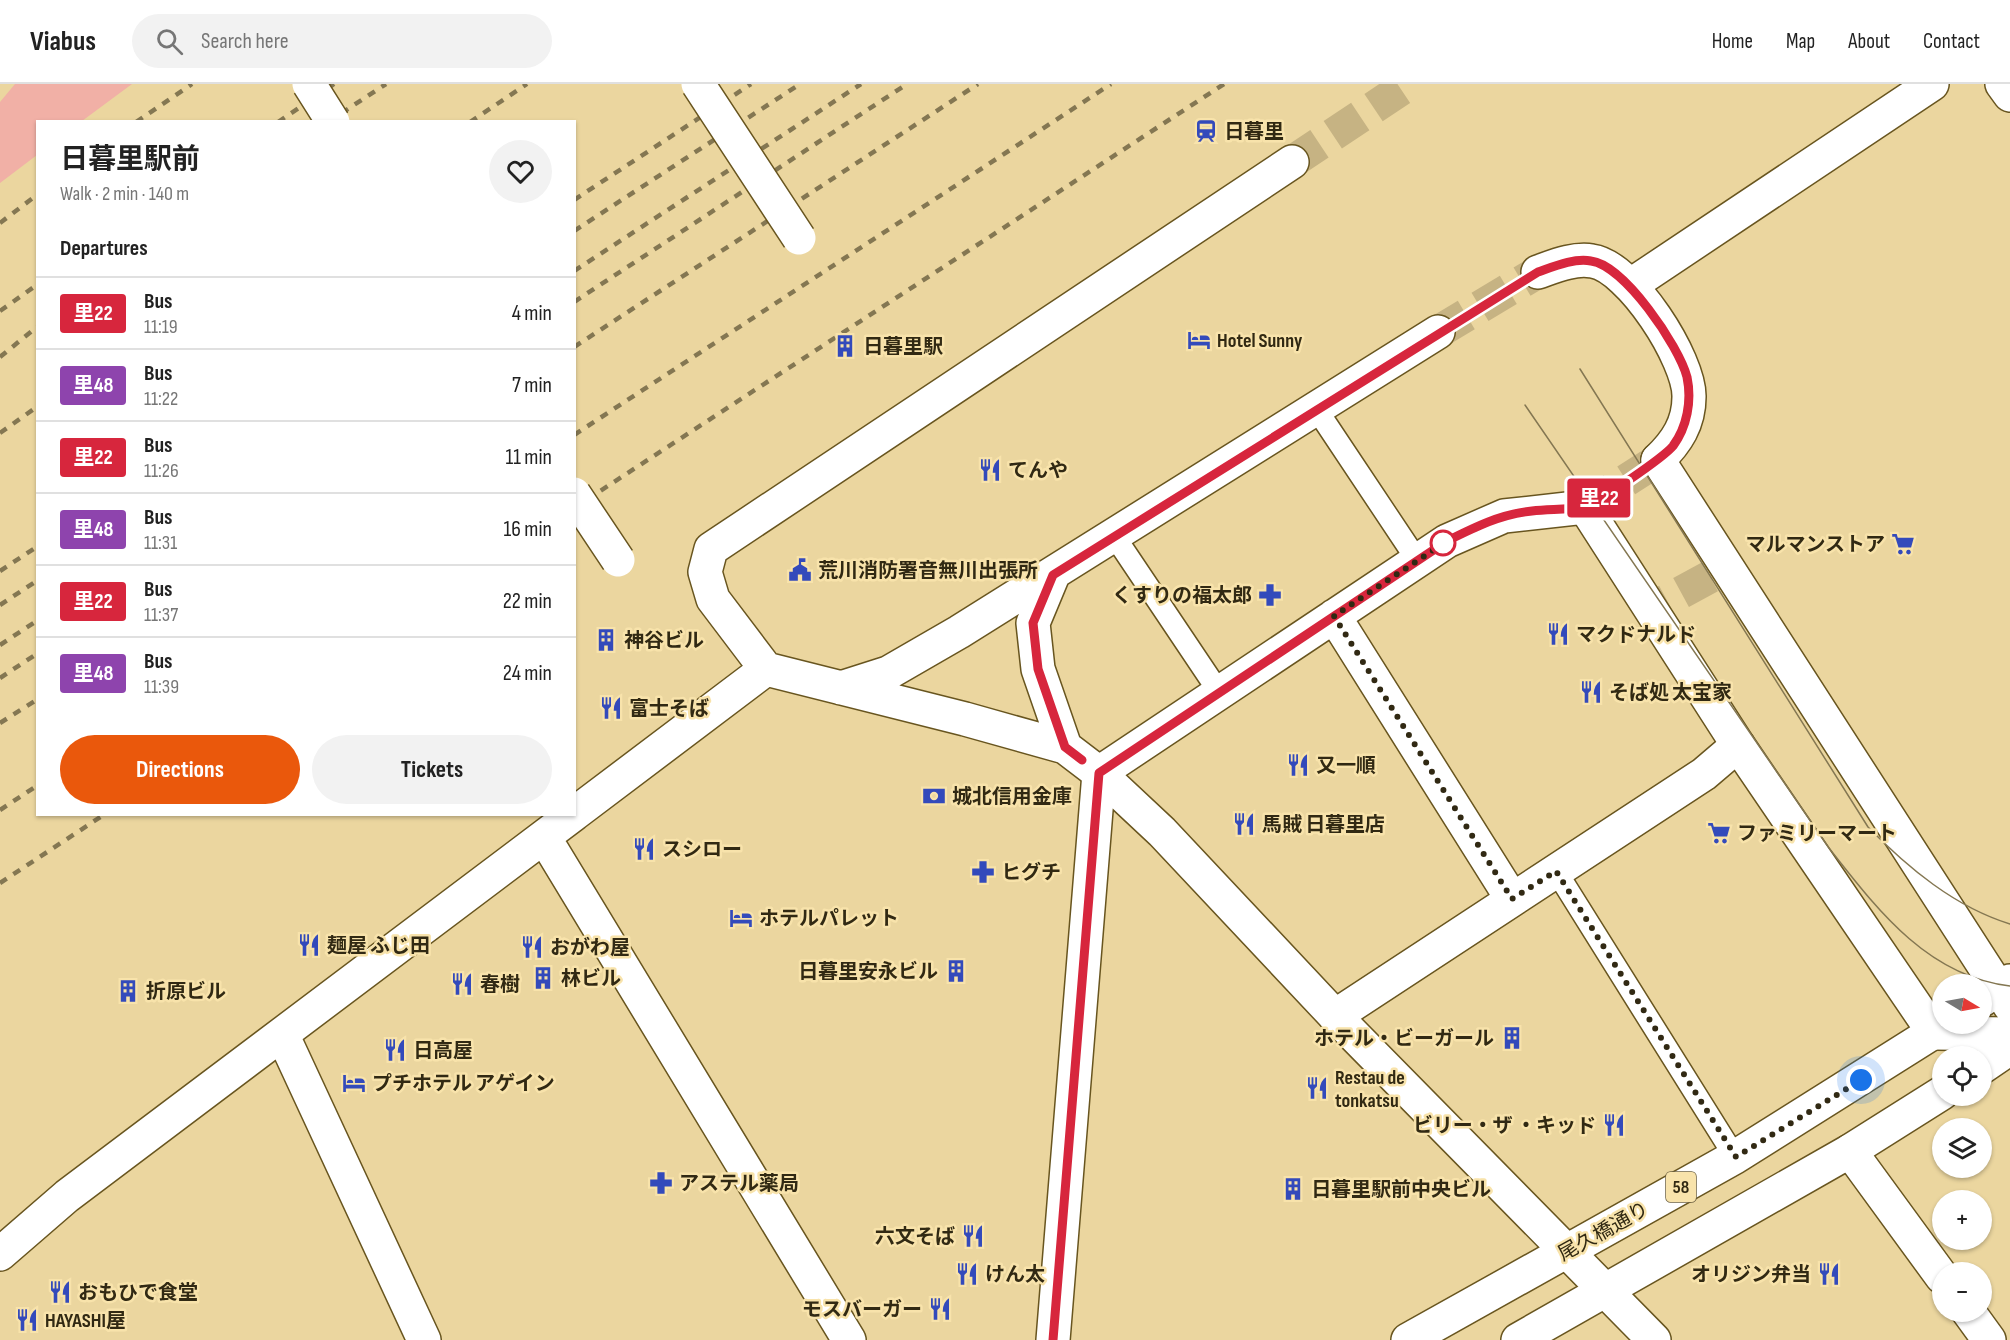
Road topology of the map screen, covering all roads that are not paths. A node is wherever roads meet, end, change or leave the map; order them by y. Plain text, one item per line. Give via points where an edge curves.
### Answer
1 (309, 84) edge
2 (698, 84) edge
3 (1932, 84) edge
4 (2002, 84) edge
5 (2010, 95) edge
6 (332, 120) edge
7 (1292, 162) tunnel mouth
8 (799, 238) dead end
9 (1538, 272) tunnel mouth
10 (1631, 285) junction
11 (1438, 332) tunnel mouth
12 (1317, 410) junction
13 (576, 497) edge
14 (1115, 537) junction
15 (618, 560) dead end
16 (1417, 560) junction
17 (1053, 575) junction
18 (1334, 616) junction
19 (766, 669) junction
20 (841, 688) junction
21 (1219, 692) junction
22 (1738, 745) junction
23 (1065, 747) junction
24 (1099, 773) junction
25 (576, 812) edge
26 (571, 816) edge
27 (544, 837) junction
28 (1556, 871) junction
29 (1512, 899) junction
30 (2000, 994) edge
31 (1932, 1015) edge
32 (1335, 1016) junction
33 (1992, 1032) edge
34 (282, 1034) junction
35 (1932, 1034) edge
36 (2010, 1034) edge
37 (2010, 1048) edge
38 (1992, 1060) edge
39 (1932, 1099) edge
40 (1850, 1151) junction
41 (1736, 1157) junction
42 (1566, 1252) junction
43 (0, 1254) edge
44 (1932, 1262) edge
45 (1605, 1290) junction
46 (1976, 1322) edge
47 (424, 1340) edge
48 (849, 1340) edge
49 (1053, 1340) edge
50 (1408, 1340) edge
51 (1518, 1340) edge
52 (1654, 1340) edge
53 (1989, 1340) edge

1 - 6 street, bridge
2 - 8 street, bridge
3 - 10 street
4 - 5 street
7 - 19 street via 711,549 705,572 713,599
9 - 10 street via 1576,261 1593,261 1614,269
10 - 30 street via 1675,350 1686,375 1689,396 1684,427 1658,460
11 - 12 street
12 - 14 street
12 - 16 lane
13 - 15 street, bridge
14 - 17 street
14 - 21 lane
16 - 18 street
16 - 22 street via 1447,541 1504,516 1585,507
17 - 20 street via 888,673
17 - 23 street via 1033,623 1038,669
18 - 21 street
18 - 29 street
19 - 20 street
19 - 25 street
20 - 23 street
21 - 24 street
22 - 28 street via 1704,774
22 - 31 street
23 - 24 street
24 - 32 street via 1162,832
24 - 49 street
26 - 27 street
27 - 34 street
27 - 48 street
28 - 29 street
28 - 41 lane
29 - 32 street
32 - 42 street
33 - 36 street
34 - 43 street via 67,1196
34 - 47 street
35 - 41 street, 尾久橋通り / 58
37 - 38 street
39 - 40 street
40 - 44 street
40 - 45 street
41 - 42 street, 尾久橋通り / 58
42 - 45 street
42 - 50 street, 尾久橋通り / 58
45 - 51 street
45 - 52 street
46 - 53 street

